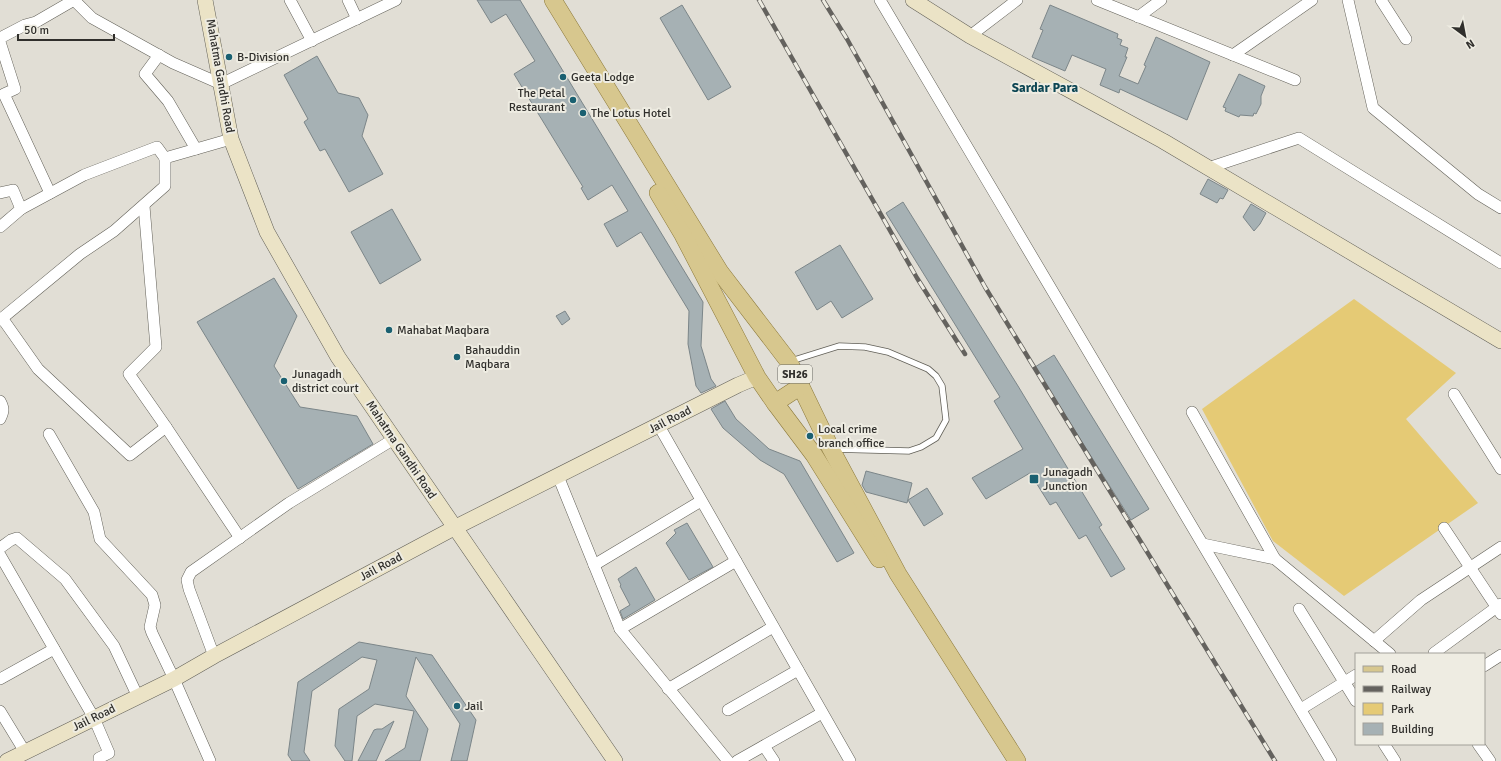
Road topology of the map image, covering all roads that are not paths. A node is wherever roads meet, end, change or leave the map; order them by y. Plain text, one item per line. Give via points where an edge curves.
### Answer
1 (74, 0) edge
2 (205, 0) edge
3 (290, 0) edge
4 (348, 0) edge
5 (396, 0) edge
6 (541, 0) edge
7 (553, 0) edge
8 (880, 0) edge
9 (913, 0) edge
10 (1017, 0) edge
11 (1097, 0) edge
12 (1162, 0) edge
13 (1312, 0) edge
14 (1348, 0) edge
15 (1381, 0) edge
16 (1138, 17) junction
17 (357, 19) junction
18 (970, 36) junction
19 (0, 38) edge
20 (1406, 39) dead end
21 (312, 41) junction
22 (0, 42) edge
23 (159, 55) junction
24 (1233, 55) junction
25 (1295, 80) dead end
26 (221, 84) junction
27 (231, 139) junction
28 (196, 149) junction
29 (165, 158) junction
30 (1208, 168) junction
31 (0, 193) edge
32 (50, 193) junction
33 (144, 206) junction
34 (1501, 208) edge
35 (21, 209) junction
36 (0, 227) edge
37 (1501, 263) edge
38 (755, 317) junction
39 (1, 319) edge
40 (733, 330) junction
41 (1501, 341) edge
42 (789, 362) junction
43 (757, 377) junction
44 (801, 386) junction
45 (1454, 394) dead end
46 (0, 401) edge
47 (774, 403) junction
48 (1192, 412) dead end
49 (0, 419) edge
50 (658, 426) junction
51 (166, 427) junction
52 (49, 434) dead end
53 (394, 439) junction
54 (831, 449) junction
55 (1501, 469) edge
56 (558, 476) junction
57 (701, 501) junction
58 (454, 528) junction
59 (1444, 528) dead end
60 (240, 538) junction
61 (1203, 544) junction
62 (0, 548) edge
63 (1500, 549) edge
64 (0, 554) edge
65 (1275, 559) junction
66 (736, 561) junction
67 (594, 565) junction
68 (1470, 568) junction
69 (1299, 609) dead end
70 (1500, 609) edge
71 (773, 627) junction
72 (620, 629) junction
73 (1374, 641) junction
74 (54, 649) junction
75 (1389, 653) edge
76 (1434, 653) edge
77 (1501, 655) edge
78 (214, 656) junction
79 (1485, 665) edge
80 (798, 670) junction
81 (1355, 676) edge
82 (174, 679) junction
83 (0, 680) edge
84 (1344, 682) junction
85 (668, 689) junction
86 (138, 697) junction
87 (1355, 699) edge
88 (1301, 709) junction
89 (728, 710) dead end
90 (0, 711) edge
91 (822, 713) junction
92 (94, 718) junction
93 (1385, 745) edge
94 (1479, 745) edge
95 (764, 746) junction
96 (25, 752) junction
97 (7, 761) edge
98 (99, 761) edge
99 (210, 761) edge
100 (615, 761) edge
101 (728, 761) edge
102 (737, 761) edge
103 (774, 761) edge
104 (850, 761) edge
105 (1004, 761) edge
106 (1016, 761) edge
107 (1332, 761) edge
108 (1395, 761) edge
109 (1490, 761) edge

1 - 19 street via 36,22
1 - 23 street via 92,18
2 - 26 street, Mahatma Gandhi Road
3 - 21 street
4 - 17 street
5 - 17 street
6 - 40 main road, SH26 via 683,235
7 - 38 main road, SH26 via 720,272
8 - 61 street
9 - 18 street
10 - 18 street
11 - 16 street
12 - 16 street
13 - 24 street
14 - 34 street via 1373,108 1478,194
15 - 20 street
16 - 24 street
17 - 21 street
18 - 30 street
21 - 26 street
22 - 32 street via 15,89 4,94
23 - 26 street
23 - 28 street via 145,74 168,101
24 - 25 street
26 - 27 street, Mahatma Gandhi Road
27 - 28 street
27 - 53 street, Mahatma Gandhi Road via 267,232 338,357
28 - 29 street
29 - 32 street via 157,147 84,174
29 - 33 street via 165,186
30 - 37 street via 1299,138
30 - 41 street
31 - 35 street via 13,190
32 - 35 street
33 - 39 street via 80,254
33 - 51 street via 156,347 129,374
35 - 36 street
38 - 40 main road
38 - 42 main road, SH26
39 - 51 street via 38,369 130,455
40 - 43 main road, SH26
42 - 44 main road, SH26
42 - 54 lane via 839,346 865,347 888,352 928,369 942,386 946,420 936,438 931,441 909,451
43 - 47 main road, SH26
43 - 50 street, Jail Road
44 - 47 main road
44 - 54 main road, SH26
45 - 55 street
46 - 49 street via 4,412
47 - 105 main road, SH26 via 814,455
48 - 65 street
50 - 56 street, Jail Road
50 - 57 street
51 - 60 street
52 - 82 street via 94,512 100,539 152,595 155,605 150,627
53 - 58 street, Mahatma Gandhi Road
53 - 60 street via 289,503
54 - 106 main road, SH26 via 898,574
56 - 58 street, Jail Road
56 - 67 street
57 - 66 street
57 - 67 street
58 - 78 street, Jail Road
58 - 100 street, Mahatma Gandhi Road
59 - 68 street
60 - 78 street via 191,572 187,580
61 - 65 street
61 - 88 street
62 - 86 street via 17,538 65,579 114,646
63 - 68 street
64 - 74 street
65 - 73 street
66 - 71 street
66 - 72 street
67 - 72 street
68 - 70 street
68 - 73 street via 1421,600
69 - 84 street
70 - 76 street
71 - 80 street
71 - 85 street
72 - 85 street
73 - 75 street
74 - 83 street
74 - 92 street
77 - 79 street
78 - 82 street, Jail Road
80 - 89 street
80 - 91 street
81 - 84 street
82 - 86 street, Jail Road
82 - 99 street
84 - 87 street
84 - 88 street
85 - 101 street
86 - 92 street, Jail Road
88 - 107 street
90 - 96 street
91 - 95 street
91 - 104 street
92 - 96 street, Jail Road
92 - 98 street via 109,753 99,758
93 - 108 street
94 - 109 street
95 - 102 street
95 - 103 street
96 - 97 street, Jail Road

